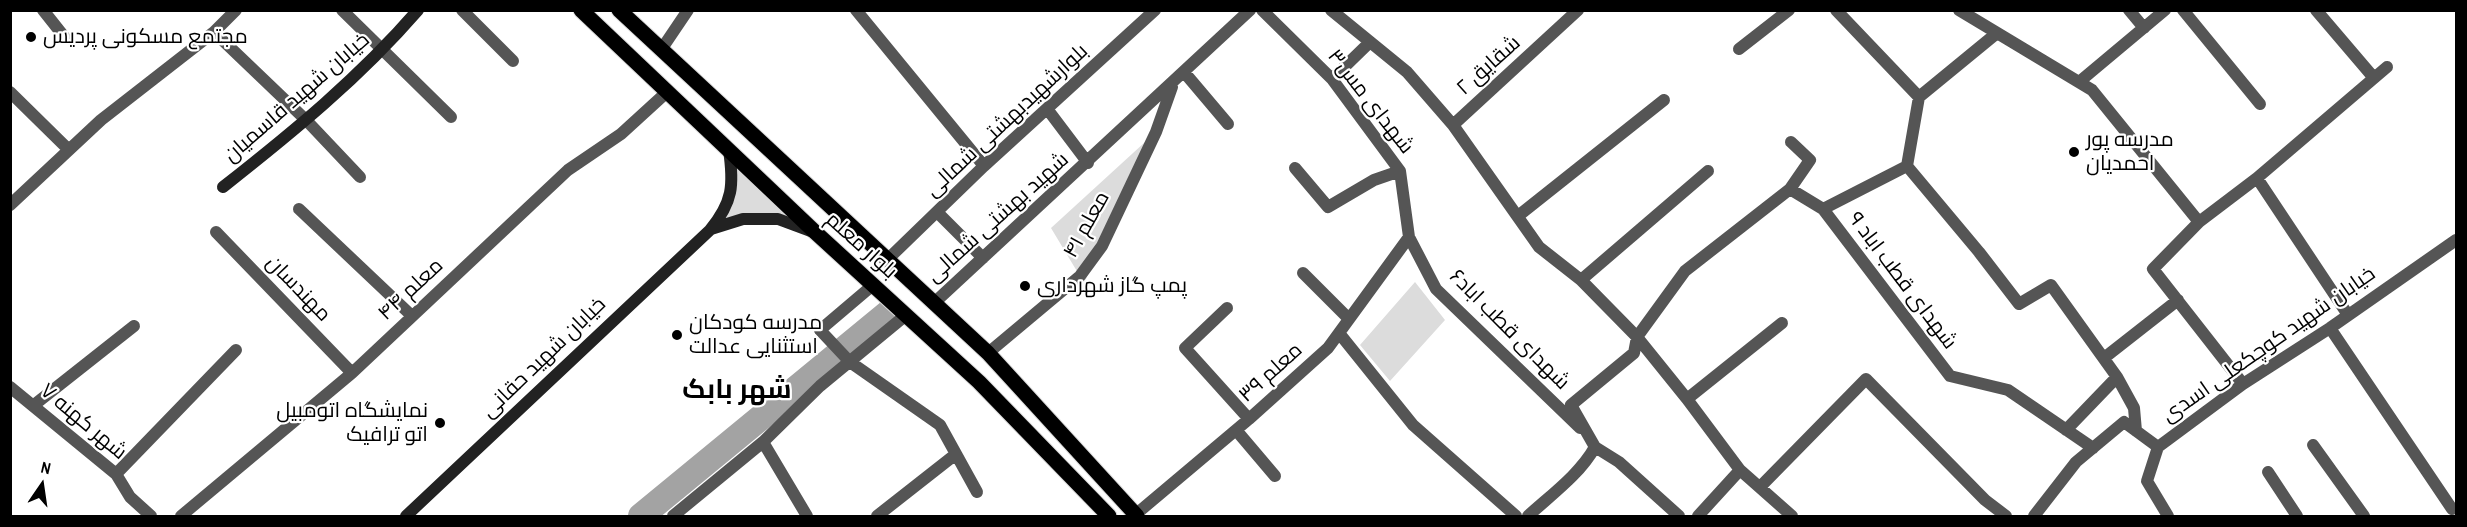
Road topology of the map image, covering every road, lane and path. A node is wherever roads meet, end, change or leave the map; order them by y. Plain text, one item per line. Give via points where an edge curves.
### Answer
1 (43, 10) edge
2 (236, 10) edge
3 (342, 10) edge
4 (418, 10) edge
5 (462, 10) edge
6 (581, 10) edge
7 (619, 10) edge
8 (688, 10) edge
9 (856, 10) edge
10 (1155, 10) edge
11 (1250, 10) edge
12 (1262, 10) edge
13 (1331, 10) edge
14 (1578, 10) edge
15 (1789, 10) edge
16 (1836, 10) edge
17 (1959, 10) edge
18 (2129, 10) edge
19 (2165, 10) edge
20 (2182, 10) edge
21 (2316, 10) edge
22 (2144, 28) junction
23 (213, 32) junction
24 (1997, 33) junction
25 (66, 39) dead end
26 (1369, 43) junction
27 (662, 50) junction
28 (1739, 50) dead end
29 (383, 51) junction
30 (513, 61) dead end
31 (2387, 67) dead end
32 (1184, 72) junction
33 (2374, 78) junction
34 (1332, 79) junction
35 (2079, 82) junction
36 (1174, 83) junction
37 (10, 92) edge
38 (667, 92) junction
39 (1919, 98) junction
40 (1664, 100) dead end
41 (2260, 104) dead end
42 (1048, 110) junction
43 (451, 117) dead end
44 (307, 121) junction
45 (1228, 124) dead end
46 (1453, 125) junction
47 (1791, 142) dead end
48 (69, 150) junction
49 (729, 150) junction
50 (1084, 158) junction
51 (984, 166) junction
52 (1907, 166) junction
53 (1295, 168) dead end
54 (1401, 171) junction
55 (1708, 171) dead end
56 (360, 177) dead end
57 (2257, 178) junction
58 (223, 187) dead end
59 (1790, 189) junction
60 (10, 205) edge
61 (299, 209) dead end
62 (1823, 209) junction
63 (937, 212) junction
64 (1518, 216) junction
65 (2199, 222) junction
66 (710, 230) junction
67 (216, 232) dead end
68 (815, 232) junction
69 (1409, 237) junction
70 (2457, 240) edge
71 (983, 258) junction
72 (887, 260) junction
73 (1304, 273) dead end
74 (1581, 280) junction
75 (873, 285) junction
76 (2178, 300) junction
77 (934, 303) junction
78 (1227, 308) dead end
79 (906, 315) junction
80 (2348, 315) junction
81 (412, 316) junction
82 (1349, 319) junction
83 (1782, 323) dead end
84 (134, 326) dead end
85 (2330, 328) junction
86 (1339, 333) junction
87 (1637, 337) junction
88 (236, 350) dead end
89 (988, 353) junction
90 (2104, 358) junction
91 (850, 362) junction
92 (352, 373) junction
93 (2118, 377) junction
94 (2243, 384) junction
95 (10, 387) edge
96 (1687, 399) junction
97 (34, 405) junction
98 (1249, 419) junction
99 (1236, 430) junction
100 (2066, 430) junction
101 (2136, 431) junction
102 (763, 442) junction
103 (1594, 444) junction
104 (2313, 445) dead end
105 (2157, 447) junction
106 (2093, 448) junction
107 (956, 454) junction
108 (1740, 470) junction
109 (2268, 472) dead end
110 (116, 474) junction
111 (1275, 476) dead end
112 (1760, 487) junction
113 (977, 492) dead end
114 (1119, 497) junction
115 (2454, 508) edge
116 (1106, 513) edge
117 (151, 516) edge
118 (180, 516) edge
119 (406, 516) edge
120 (673, 516) edge
121 (807, 516) edge
122 (878, 516) edge
123 (1136, 516) edge
124 (1516, 516) edge
125 (1528, 516) edge
126 (1679, 516) edge
127 (1698, 516) edge
128 (1792, 516) edge
129 (2006, 516) edge
130 (2034, 516) edge
131 (2168, 516) edge
132 (2297, 516) edge
133 (2364, 516) edge
134 (2440, 516) edge

1 - 25 street
2 - 23 street
3 - 29 street
4 - 29 main road, خیابان شهید قاسمیان
5 - 30 street
6 - 38 main road, بلوار معلم
7 - 27 main road, بلوار معلم
8 - 27 street
9 - 51 street
10 - 42 street, بلوارشهیدبهشتی شمالی
11 - 32 street
12 - 34 street, شهدای مس۳
13 - 26 street
14 - 46 street, شقایق ۲
15 - 28 street
16 - 39 street
17 - 24 street
18 - 22 street
19 - 22 street
20 - 41 street
21 - 33 street
22 - 35 street
23 - 44 street
23 - 48 street
24 - 35 street
24 - 39 street
26 - 34 street
26 - 46 street via 1407,72
27 - 72 main road, بلوار معلم
29 - 43 street
29 - 44 main road, خیابان شهید قاسمیان
31 - 33 street
32 - 36 street
32 - 45 street
33 - 57 street
34 - 54 street, شهدای مس۳
35 - 65 street via 2092,90
36 - 50 street
36 - 89 street, معلم ۴۱ via 1156,132 1102,246 1080,276
37 - 48 street
38 - 49 main road, بلوار معلم
38 - 81 street, معلم ۴۴ via 621,134 568,170
39 - 52 street
40 - 64 street
42 - 50 street
42 - 51 street, بلوارشهیدبهشتی شمالی
44 - 56 street
44 - 58 main road, خیابان شهید قاسمیان
46 - 64 street
47 - 59 street via 1810,160
48 - 60 street
49 - 66 main road via 731,195
49 - 68 main road, بلوار معلم
50 - 71 street, شهید بهشتی شمالی
51 - 63 street, بلوارشهیدبهشتی شمالی
52 - 62 street
52 - 90 street via 2019,304 2051,285
53 - 54 street via 1328,207 1374,180
54 - 69 street, شهدای مس۳
55 - 74 street
57 - 65 street
57 - 80 street
59 - 62 street
59 - 87 street via 1685,271
61 - 81 street
62 - 100 street, شهدای قطب اباد ۹ via 1950,376 2008,390
63 - 71 street
63 - 72 street, بلوارشهیدبهشتی شمالی
64 - 74 street via 1539,247
65 - 76 street via 2153,269
66 - 68 main road via 743,219 778,219
66 - 119 main road, خیابان شهید حقانی
67 - 92 street, مهندسان
68 - 75 main road, بلوار معلم
69 - 82 street, معلم ۳۹
69 - 103 street, شهدای قطب اباد۶ via 1436,288
70 - 80 street, خیابان شهید کوچکعلی اسدی
71 - 77 street, شهید بهشتی شمالی
72 - 77 main road, بلوار معلم
73 - 82 street
74 - 87 street
75 - 79 main road, بلوار معلم
75 - 91 street via 820,330
76 - 90 street
76 - 94 street
77 - 89 main road, بلوار معلم
78 - 98 street via 1185,348
79 - 91 street
79 - 116 main road, بلوار معلم via 1006,409
80 - 85 street, خیابان شهید کوچکعلی اسدی
81 - 92 street, معلم ۴۴
82 - 86 street, معلم ۳۹
83 - 96 street
84 - 97 street
85 - 94 street, خیابان شهید کوچکعلی اسدی
85 - 115 street
86 - 98 street, معلم ۳۹ via 1328,348
86 - 124 street via 1413,425
87 - 96 street
87 - 103 street via 1634,353 1571,405
88 - 110 street
89 - 114 main road, بلوار معلم
90 - 93 street
91 - 102 street
91 - 107 street via 940,425
92 - 118 street, معلم ۴۴
93 - 100 street
93 - 101 street via 2134,408
94 - 105 street, خیابان شهید کوچکعلی اسدی
95 - 97 street, شهر کهنه ۷
96 - 108 street
97 - 110 street, شهر کهنه ۷
98 - 99 street, معلم ۳۹
99 - 111 street
99 - 123 street, معلم ۳۹
100 - 106 street
101 - 105 street, خیابان شهید کوچکعلی اسدی
101 - 106 street, خیابان شهید کوچکعلی اسدی via 2124,422
102 - 120 street
102 - 121 street
103 - 125 street via 1589,458
103 - 126 street
104 - 133 street
105 - 131 street via 2147,481
106 - 130 street, خیابان شهید کوچکعلی اسدی via 2076,462
107 - 113 street
107 - 122 street
108 - 112 street
108 - 127 street
109 - 132 street
110 - 117 street, شهر کهنه ۷ via 130,497
112 - 128 street
112 - 129 street via 1866,379 1985,500
114 - 116 main road
114 - 123 main road, بلوار معلم
115 - 134 street

